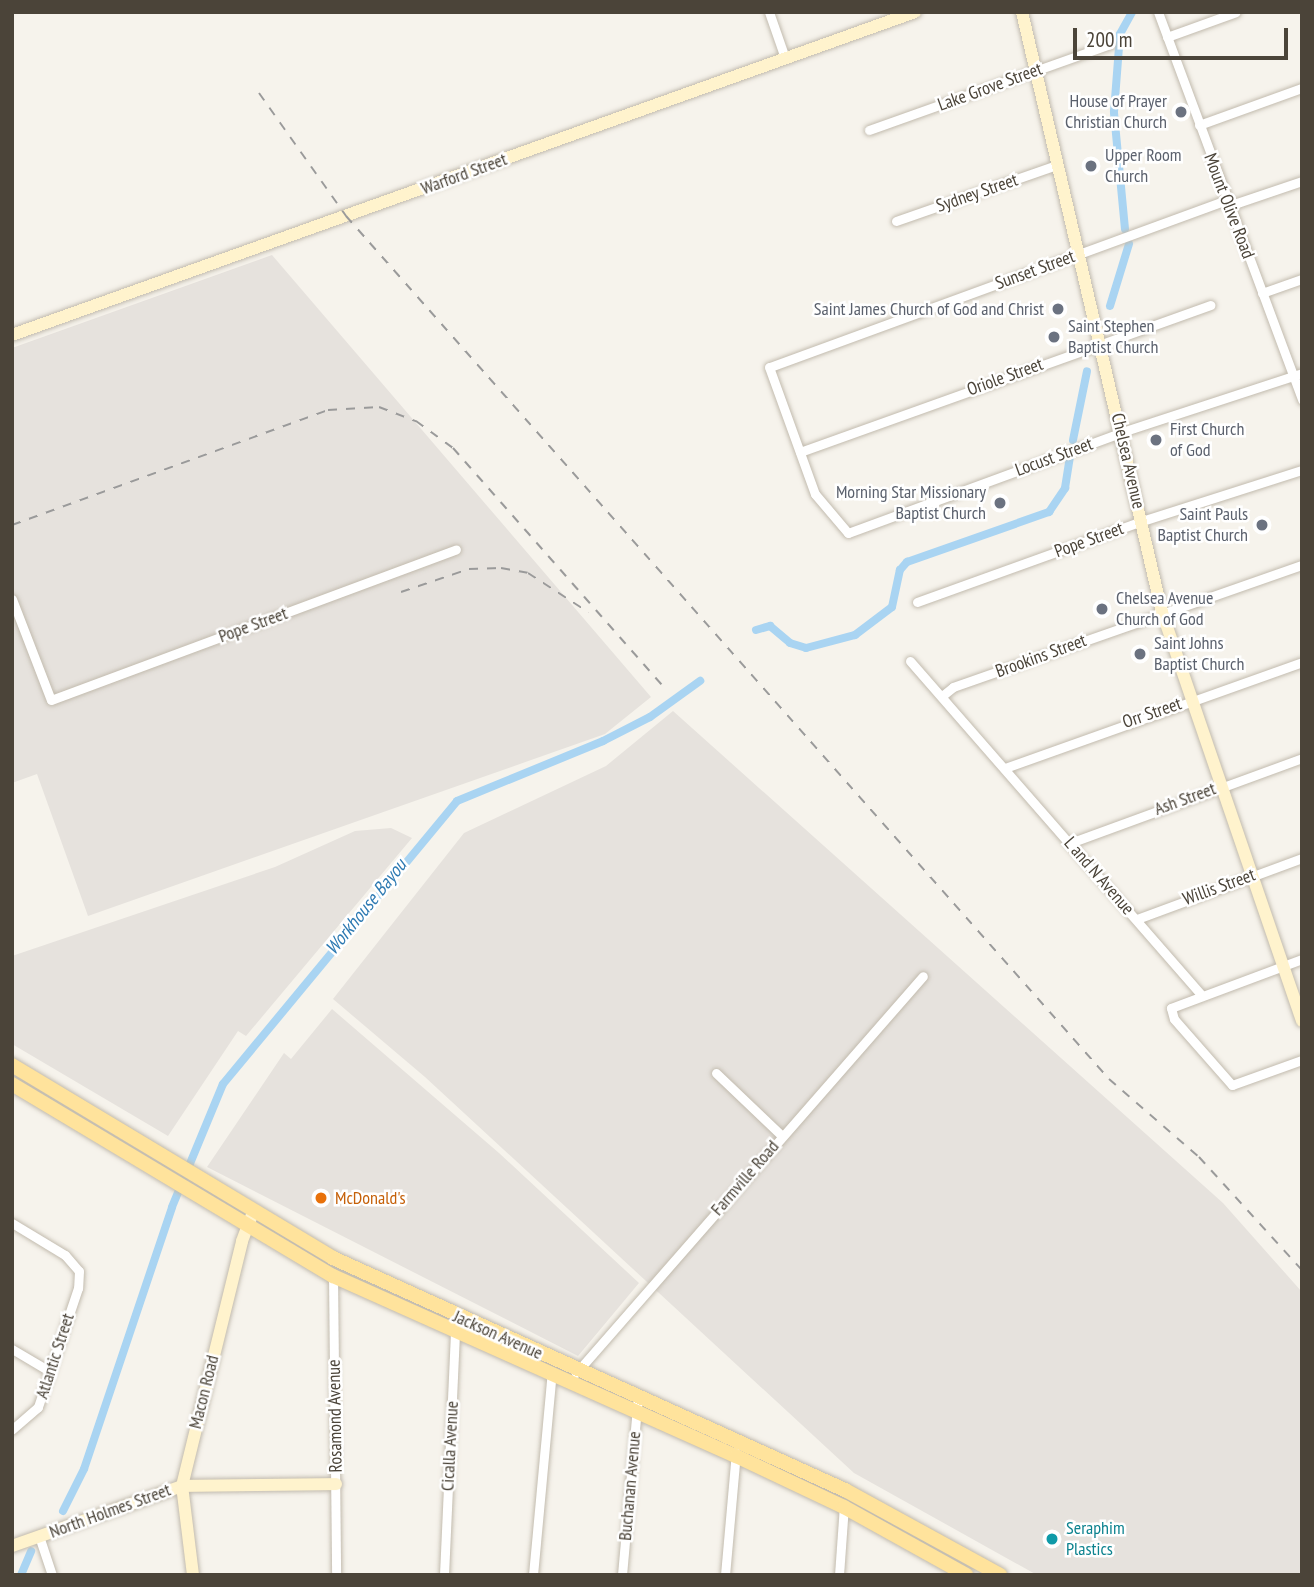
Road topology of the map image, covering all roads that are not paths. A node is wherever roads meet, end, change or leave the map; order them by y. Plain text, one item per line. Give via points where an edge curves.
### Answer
1 (769, 12) edge
2 (915, 12) edge
3 (1022, 12) edge
4 (1158, 12) edge
5 (1236, 12) edge
6 (1167, 37) junction
7 (1110, 44) dead end
8 (785, 58) junction
9 (1035, 71) junction
10 (1302, 88) edge
11 (1199, 125) junction
12 (869, 130) dead end
13 (1057, 165) junction
14 (1302, 181) edge
15 (1228, 203) junction
16 (896, 221) dead end
17 (1080, 253) junction
18 (1302, 279) edge
19 (1262, 293) junction
20 (1211, 305) dead end
21 (12, 335) edge
22 (1101, 342) junction
23 (1297, 375) edge
24 (1302, 400) edge
25 (1122, 432) junction
26 (800, 452) junction
27 (1302, 470) edge
28 (1142, 522) junction
29 (456, 549) dead end
30 (1302, 565) edge
31 (12, 599) edge
32 (918, 602) dead end
33 (1162, 612) junction
34 (909, 661) dead end
35 (1302, 662) edge
36 (942, 695) junction
37 (1190, 700) junction
38 (1302, 758) edge
39 (1005, 768) junction
40 (1221, 786) junction
41 (1070, 843) junction
42 (1302, 858) edge
43 (1251, 875) junction
44 (1137, 919) junction
45 (1302, 959) edge
46 (1282, 965) junction
47 (923, 976) dead end
48 (1200, 995) junction
49 (1302, 1021) edge
50 (1302, 1060) edge
51 (12, 1065) edge
52 (716, 1073) dead end
53 (12, 1084) edge
54 (782, 1136) junction
55 (253, 1213) junction
56 (12, 1223) edge
57 (246, 1226) junction
58 (333, 1258) junction
59 (333, 1276) junction
60 (455, 1317) junction
61 (455, 1333) junction
62 (12, 1349) edge
63 (558, 1361) junction
64 (578, 1370) junction
65 (49, 1371) junction
66 (551, 1375) junction
67 (571, 1384) junction
68 (638, 1397) junction
69 (637, 1413) junction
70 (12, 1430) edge
71 (737, 1439) junction
72 (736, 1456) junction
73 (336, 1484) junction
74 (182, 1486) junction
75 (845, 1490) junction
76 (844, 1507) junction
77 (39, 1536) junction
78 (12, 1546) edge
79 (956, 1552) junction
80 (958, 1573) edge
81 (52, 1575) edge
82 (192, 1575) edge
83 (336, 1575) edge
84 (444, 1575) edge
85 (533, 1575) edge
86 (622, 1575) edge
87 (725, 1575) edge
88 (838, 1575) edge
89 (1000, 1575) edge

1 - 8 street
2 - 8 main road, Warford Street
3 - 9 main road, Chelsea Avenue
4 - 6 street, Mount Olive Road
5 - 6 street
6 - 11 street, Mount Olive Road
7 - 9 street, Lake Grove Street
8 - 21 main road, Warford Street
9 - 12 street, Lake Grove Street
9 - 13 main road, Chelsea Avenue
10 - 11 street
11 - 15 street, Mount Olive Road
13 - 16 street, Sydney Street
13 - 17 main road, Chelsea Avenue
14 - 15 street, Sunset Street
15 - 17 street, Sunset Street
15 - 19 street, Mount Olive Road
17 - 22 main road, Chelsea Avenue
17 - 26 street, Sunset Street via 769,368
18 - 19 street
19 - 23 street, Mount Olive Road
20 - 22 street, Oriole Street
22 - 25 main road, Chelsea Avenue
22 - 26 street, Oriole Street
23 - 24 street, Mount Olive Road
23 - 25 street, Locust Street
25 - 26 street, Locust Street via 848,533 815,494
25 - 28 main road, Chelsea Avenue
27 - 28 street, Pope Street
28 - 32 street, Pope Street
28 - 33 main road, Chelsea Avenue
29 - 31 street, Pope Street via 51,701
30 - 33 street, Brookins Street
33 - 36 street, Brookins Street via 953,687
33 - 37 main road, Chelsea Avenue
34 - 36 street, L and N Avenue
35 - 37 street, Orr Street
36 - 39 street, L and N Avenue
37 - 39 street, Orr Street
37 - 40 main road, Chelsea Avenue
38 - 40 street, Ash Street
39 - 41 street, L and N Avenue
40 - 41 street, Ash Street
40 - 43 main road, Chelsea Avenue
41 - 44 street, L and N Avenue
42 - 43 street, Willis Street
43 - 44 street, Willis Street
43 - 46 main road, Chelsea Avenue
44 - 48 street, L and N Avenue
45 - 46 street
46 - 48 street
46 - 49 main road, Chelsea Avenue
47 - 54 street, Farmville Road
48 - 50 street via 1171,1008 1174,1019 1232,1085
51 - 55 main road, Jackson Avenue
52 - 54 street
53 - 57 main road, Jackson Avenue
54 - 64 street, Farmville Road
55 - 57 main road, Macon Road
55 - 58 main road, Jackson Avenue
56 - 65 street, Atlantic Street via 65,1255 79,1271 78,1287
57 - 59 main road, Jackson Avenue
57 - 74 main road, Macon Road
58 - 59 street, Rosamond Avenue
58 - 60 main road, Jackson Avenue
59 - 61 main road, Jackson Avenue
59 - 73 street, Rosamond Avenue
60 - 61 street, Cicalla Avenue
60 - 63 main road, Jackson Avenue
61 - 66 main road, Jackson Avenue
61 - 84 street, Cicalla Avenue
62 - 65 street
63 - 64 main road, Jackson Avenue
63 - 66 street
64 - 67 street, Farmville Road
64 - 68 main road, Jackson Avenue
65 - 70 street, Atlantic Street via 38,1407
66 - 67 main road, Jackson Avenue
66 - 85 street
67 - 69 main road, Jackson Avenue
68 - 69 street, Buchanan Avenue
68 - 71 main road, Jackson Avenue
69 - 72 main road, Jackson Avenue
69 - 86 street, Buchanan Avenue
71 - 72 street
71 - 75 main road, Jackson Avenue
72 - 76 main road, Jackson Avenue
72 - 87 street
73 - 74 main road, North Holmes Street
73 - 83 street, Rosamond Avenue
74 - 77 main road, North Holmes Street
74 - 82 main road, Macon Road
75 - 76 street
75 - 79 main road, Jackson Avenue
76 - 80 main road, Jackson Avenue
76 - 88 street
77 - 78 main road, North Holmes Street
77 - 81 street
79 - 80 street
79 - 89 main road, Jackson Avenue

